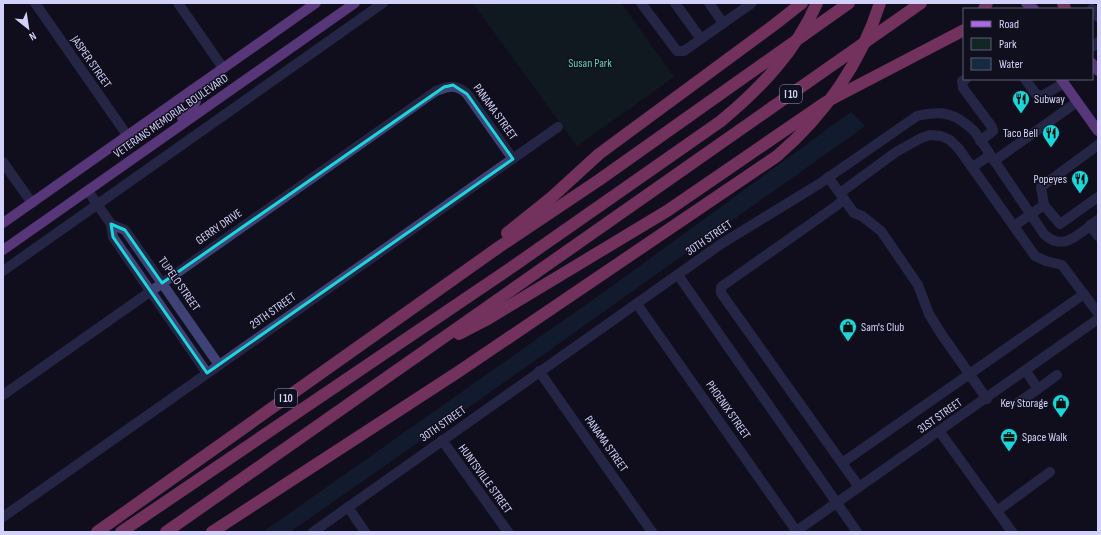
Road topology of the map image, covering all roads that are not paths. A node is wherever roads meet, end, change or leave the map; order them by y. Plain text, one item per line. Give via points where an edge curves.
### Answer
1 (34, 3) edge
2 (178, 3) edge
3 (316, 3) edge
4 (351, 3) edge
5 (355, 3) edge
6 (383, 3) edge
7 (641, 3) edge
8 (675, 3) edge
9 (709, 3) edge
10 (752, 3) edge
11 (802, 3) edge
12 (817, 3) edge
13 (849, 3) edge
14 (880, 3) edge
15 (920, 3) edge
16 (336, 16) junction
17 (723, 23) junction
18 (963, 31) edge
19 (701, 39) junction
20 (223, 68) junction
21 (964, 80) edge
22 (1026, 80) edge
23 (1062, 81) edge
24 (453, 85) joint
25 (192, 90) junction
26 (1077, 102) junction
27 (558, 127) dead end
28 (1098, 132) edge
29 (127, 135) junction
30 (980, 141) junction
31 (1098, 145) edge
32 (134, 158) junction
33 (992, 158) junction
34 (513, 159) junction
35 (3, 162) edge
36 (973, 167) junction
37 (828, 177) junction
38 (88, 191) junction
39 (842, 196) junction
40 (1098, 197) edge
41 (32, 203) junction
42 (97, 204) junction
43 (1044, 205) junction
44 (17, 213) junction
45 (1031, 214) junction
46 (3, 223) edge
47 (1094, 223) edge
48 (111, 224) junction
49 (1014, 226) junction
50 (3, 227) edge
51 (1098, 235) edge
52 (499, 247) junction
53 (3, 250) edge
54 (3, 270) edge
55 (678, 275) junction
56 (162, 283) junction
57 (150, 292) junction
58 (1084, 294) junction
59 (637, 304) junction
60 (1098, 313) edge
61 (1098, 319) edge
62 (422, 353) junction
63 (219, 365) junction
64 (539, 371) junction
65 (1026, 371) junction
66 (968, 373) junction
67 (207, 374) junction
68 (1057, 375) dead end
69 (1038, 389) junction
70 (3, 395) edge
71 (987, 399) junction
72 (1019, 402) dead end
73 (940, 432) junction
74 (442, 440) junction
75 (842, 463) junction
76 (1050, 472) dead end
77 (859, 488) junction
78 (837, 503) junction
79 (348, 507) junction
80 (997, 511) junction
81 (3, 517) edge
82 (97, 532) edge
83 (121, 532) edge
84 (166, 532) edge
85 (212, 532) edge
86 (313, 532) edge
87 (366, 532) edge
88 (508, 532) edge
89 (652, 532) edge
90 (796, 532) edge
91 (857, 532) edge
92 (1012, 532) edge

1 - 29 street, JASPER STREET
2 - 20 street
3 - 20 main road, VETERANS MEMORIAL BOULEVARD
4 - 16 main road
5 - 16 main road, VETERANS MEMORIAL BOULEVARD
6 - 42 street
7 - 19 street via 677,51 684,51
8 - 19 street
9 - 17 street
10 - 17 street
11 - 52 highway via 599,154 552,197 508,231
12 - 83 highway via 788,54 768,78 720,121 446,312
13 - 52 highway, I 10 via 599,180
14 - 85 highway via 849,73 796,140 748,178 458,372
15 - 62 highway, I 10
16 - 32 main road, VETERANS MEMORIAL BOULEVARD
17 - 19 street
18 - 62 highway via 826,102 667,211 486,320
20 - 25 main road, VETERANS MEMORIAL BOULEVARD
21 - 30 street via 963,88 992,127 993,131
22 - 23 street via 1036,94 1042,96
23 - 26 main road
24 - 34 street, PANAMA STREET via 467,94
24 - 56 street, GERRY DRIVE via 436,91
25 - 29 main road, VETERANS MEMORIAL BOULEVARD
25 - 32 main road via 196,101 192,109
26 - 28 main road
26 - 33 street
27 - 34 street, 29TH STREET
29 - 41 main road, VETERANS MEMORIAL BOULEVARD
30 - 33 street, 30TH STREET
30 - 37 street, 30TH STREET via 964,122 952,115 933,112 922,114
31 - 43 street via 1041,187
32 - 38 main road, VETERANS MEMORIAL BOULEVARD
33 - 36 street
33 - 45 street, 30TH STREET
34 - 63 street, 29TH STREET
35 - 41 street
36 - 39 street via 950,140 930,135 896,152
36 - 49 street
37 - 39 street
37 - 55 street, 30TH STREET via 721,244
38 - 42 street, TUPELO STREET
38 - 53 main road, VETERANS MEMORIAL BOULEVARD
39 - 66 street via 854,213 881,231 918,285 929,314
39 - 75 street via 830,211 721,287 721,293
40 - 43 street via 1060,224
41 - 44 main road, VETERANS MEMORIAL BOULEVARD
42 - 48 street, TUPELO STREET
42 - 54 street
43 - 45 street
44 - 46 main road, VETERANS MEMORIAL BOULEVARD
44 - 50 main road
45 - 47 street, 30TH STREET via 1044,234 1059,243 1067,241
45 - 49 street
47 - 51 street
48 - 56 street, TUPELO STREET via 125,230
48 - 57 street, TUPELO STREET via 113,237
49 - 58 street via 1035,256 1062,264
52 - 82 highway, I 10
55 - 59 street, 30TH STREET
55 - 78 street
56 - 57 street, GERRY DRIVE
56 - 63 street, TUPELO STREET
57 - 67 street, TUPELO STREET
57 - 70 street, GERRY DRIVE
58 - 60 street
58 - 66 street
59 - 64 street, 30TH STREET
59 - 90 street, PHOENIX STREET
61 - 65 street, 31ST STREET
62 - 84 highway, I 10
63 - 67 street, 29TH STREET
64 - 74 street, 30TH STREET
64 - 89 street, PANAMA STREET
65 - 69 street
65 - 71 street, 31ST STREET
66 - 71 street
66 - 75 street
67 - 81 street, 29TH STREET
68 - 69 street
69 - 72 street
71 - 73 street, 31ST STREET
73 - 77 street, 31ST STREET
73 - 80 street
74 - 79 street, 30TH STREET
74 - 88 street, HUNTSVILLE STREET
75 - 77 street
76 - 80 street
77 - 78 street, 31ST STREET
78 - 90 street, 31ST STREET
78 - 91 street
79 - 86 street, 30TH STREET
79 - 87 street
80 - 92 street

